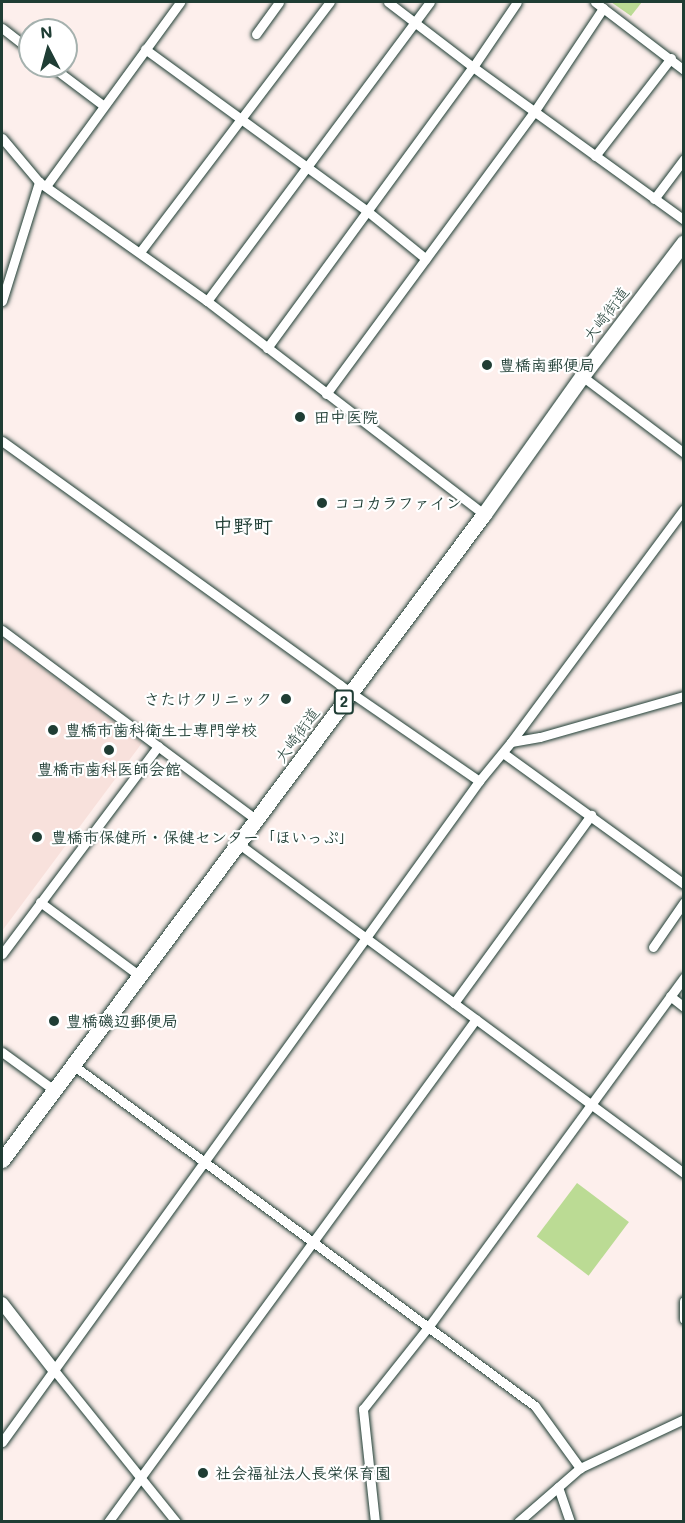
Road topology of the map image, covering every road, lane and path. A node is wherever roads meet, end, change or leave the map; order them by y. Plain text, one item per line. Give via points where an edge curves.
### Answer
1 (180, 2) edge
2 (279, 2) edge
3 (330, 2) edge
4 (388, 2) edge
5 (430, 2) edge
6 (517, 2) edge
7 (595, 2) edge
8 (603, 8) junction
9 (416, 22) junction
10 (2, 28) edge
11 (255, 34) dead end
12 (18, 41) edge
13 (145, 49) junction
14 (670, 58) junction
15 (684, 63) edge
16 (473, 67) junction
17 (684, 70) edge
18 (67, 78) edge
19 (104, 106) junction
20 (534, 112) junction
21 (242, 119) junction
22 (2, 138) edge
23 (595, 156) junction
24 (684, 159) edge
25 (307, 166) junction
26 (42, 184) junction
27 (654, 199) junction
28 (366, 210) junction
29 (684, 220) edge
30 (684, 242) edge
31 (140, 252) junction
32 (426, 259) junction
33 (2, 301) edge
34 (207, 302) junction
35 (267, 348) junction
36 (582, 376) junction
37 (326, 394) junction
38 (2, 441) edge
39 (684, 453) edge
40 (684, 509) edge
41 (484, 514) junction
42 (2, 630) edge
43 (351, 692) junction
44 (684, 696) edge
45 (511, 742) junction
46 (158, 746) junction
47 (503, 753) junction
48 (479, 781) junction
49 (591, 815) junction
50 (257, 820) junction
51 (239, 844) junction
52 (684, 884) edge
53 (40, 902) junction
54 (684, 902) edge
55 (367, 939) junction
56 (653, 947) dead end
57 (2, 954) edge
58 (140, 976) junction
59 (684, 977) edge
60 (670, 996) junction
61 (454, 1003) junction
62 (684, 1007) edge
63 (476, 1019) junction
64 (2, 1052) edge
65 (74, 1065) junction
66 (54, 1090) junction
67 (591, 1104) junction
68 (2, 1160) edge
69 (203, 1162) junction
70 (684, 1173) edge
71 (314, 1240) junction
72 (684, 1301) edge
73 (2, 1303) edge
74 (684, 1319) edge
75 (429, 1326) junction
76 (54, 1370) junction
77 (684, 1419) edge
78 (2, 1442) edge
79 (580, 1467) junction
80 (138, 1478) junction
81 (558, 1487) junction
82 (108, 1521) edge
83 (176, 1521) edge
84 (375, 1521) edge
85 (518, 1521) edge
86 (570, 1521) edge

1 - 13 street
2 - 11 street
3 - 21 street
4 - 9 street
5 - 9 street
6 - 16 street
7 - 8 street
8 - 14 street
8 - 20 street
9 - 16 street
9 - 25 street
10 - 12 street
13 - 19 street
13 - 21 street
14 - 15 street
14 - 17 street
14 - 23 street
16 - 20 street
16 - 28 street
18 - 19 street
19 - 26 street
20 - 23 street
20 - 32 street
21 - 25 street
21 - 31 street
22 - 26 street
23 - 27 street
24 - 27 street
25 - 28 street
25 - 34 street
26 - 31 street
26 - 33 street
27 - 29 street
28 - 32 street
28 - 35 street
30 - 36 main road, 大崎街道 / 2
31 - 34 street
32 - 37 street
34 - 35 street
35 - 37 street
36 - 39 street
36 - 41 main road, 大崎街道 / 2
37 - 41 street
38 - 43 street
40 - 45 street
41 - 43 main road, 大崎街道 / 2
42 - 46 street
43 - 48 street
43 - 50 main road, 大崎街道 / 2
44 - 45 street
45 - 47 street
46 - 50 street
46 - 53 street
47 - 48 street
47 - 49 street
48 - 55 street
49 - 52 street
49 - 61 street
50 - 51 main road, 大崎街道 / 2
51 - 55 street
51 - 58 main road, 大崎街道 / 2
53 - 57 street
53 - 58 street
54 - 56 street
55 - 61 street
55 - 69 street
58 - 65 main road, 大崎街道 / 2
59 - 60 street
60 - 62 street
60 - 67 street
61 - 63 street
63 - 67 street
63 - 71 street
64 - 66 street
65 - 66 main road, 大崎街道 / 2
65 - 69 street
66 - 68 main road, 大崎街道 / 2
67 - 70 street
67 - 75 street
69 - 71 street
69 - 76 street
71 - 75 street
71 - 80 street
72 - 74 street
73 - 76 street
75 - 79 street via 535,1406
75 - 84 street via 363,1409
76 - 78 street
76 - 80 street
77 - 79 street
79 - 81 street
80 - 82 street
80 - 83 street
81 - 85 street
81 - 86 street

